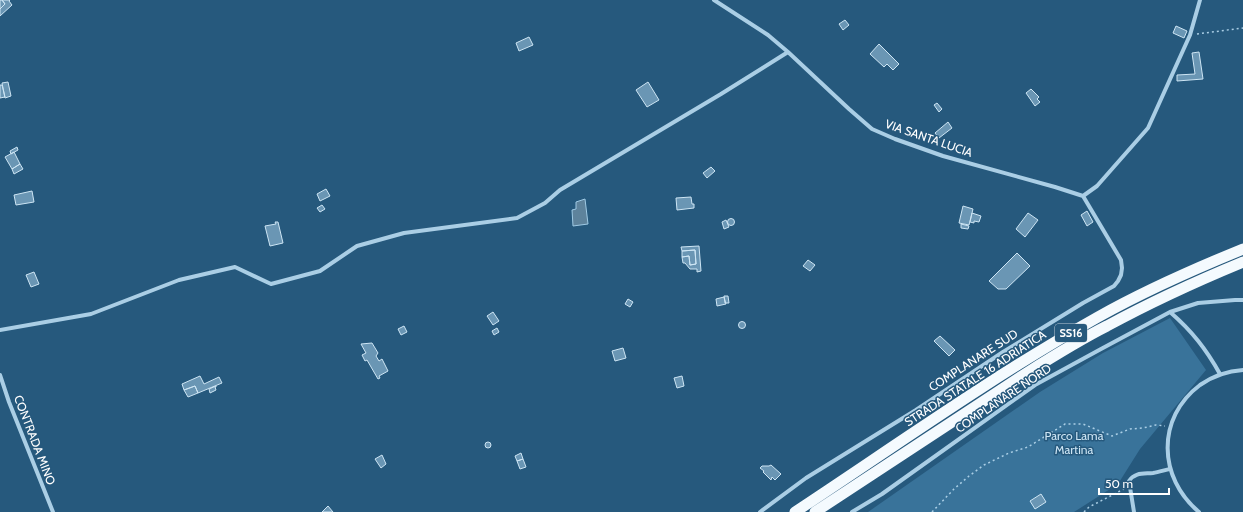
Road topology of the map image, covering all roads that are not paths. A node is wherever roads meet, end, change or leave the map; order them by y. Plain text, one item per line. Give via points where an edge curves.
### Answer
1 (714, 0) edge
2 (1200, 0) edge
3 (788, 52) junction
4 (1084, 196) junction
5 (1243, 250) edge
6 (1243, 262) edge
7 (1243, 268) edge
8 (1211, 276) junction
9 (1243, 300) edge
10 (1170, 312) junction
11 (0, 330) edge
12 (1243, 370) edge
13 (1220, 374) junction
14 (0, 375) edge
15 (1170, 469) junction
16 (53, 512) edge
17 (760, 512) edge
18 (795, 512) edge
19 (815, 512) edge
20 (852, 512) edge
21 (1134, 512) edge
22 (1199, 512) edge

1 - 3 street, VIA SANTA LUCIA via 768,35
2 - 4 street via 1190,35 1148,128
3 - 4 street, VIA SANTA LUCIA via 872,129 943,156
3 - 11 street via 517,218 404,233 357,246 320,271 271,284 235,267 179,280 90,314
4 - 17 street, COMPLANARE SUD via 1121,260 1121,275 1114,286 1003,352 806,478
5 - 18 highway, STRADA STATALE 16 ADRIATICA / SS16 via 1147,292 1054,342
6 - 8 highway, STRADA STATALE 16 ADRIATICA / SS16
7 - 8 highway
8 - 19 highway, STRADA STATALE 16 ADRIATICA / SS16 via 1154,302 1060,352
9 - 10 street, COMPLANARE NORD via 1198,303
10 - 13 street via 1186,326 1208,353
10 - 20 street, COMPLANARE NORD via 1035,385 915,472
12 - 13 street
13 - 15 street via 1195,390 1184,400 1176,413 1168,448
14 - 16 street, CONTRADA MINO
15 - 21 street via 1142,473 1129,480
15 - 22 street via 1182,495

